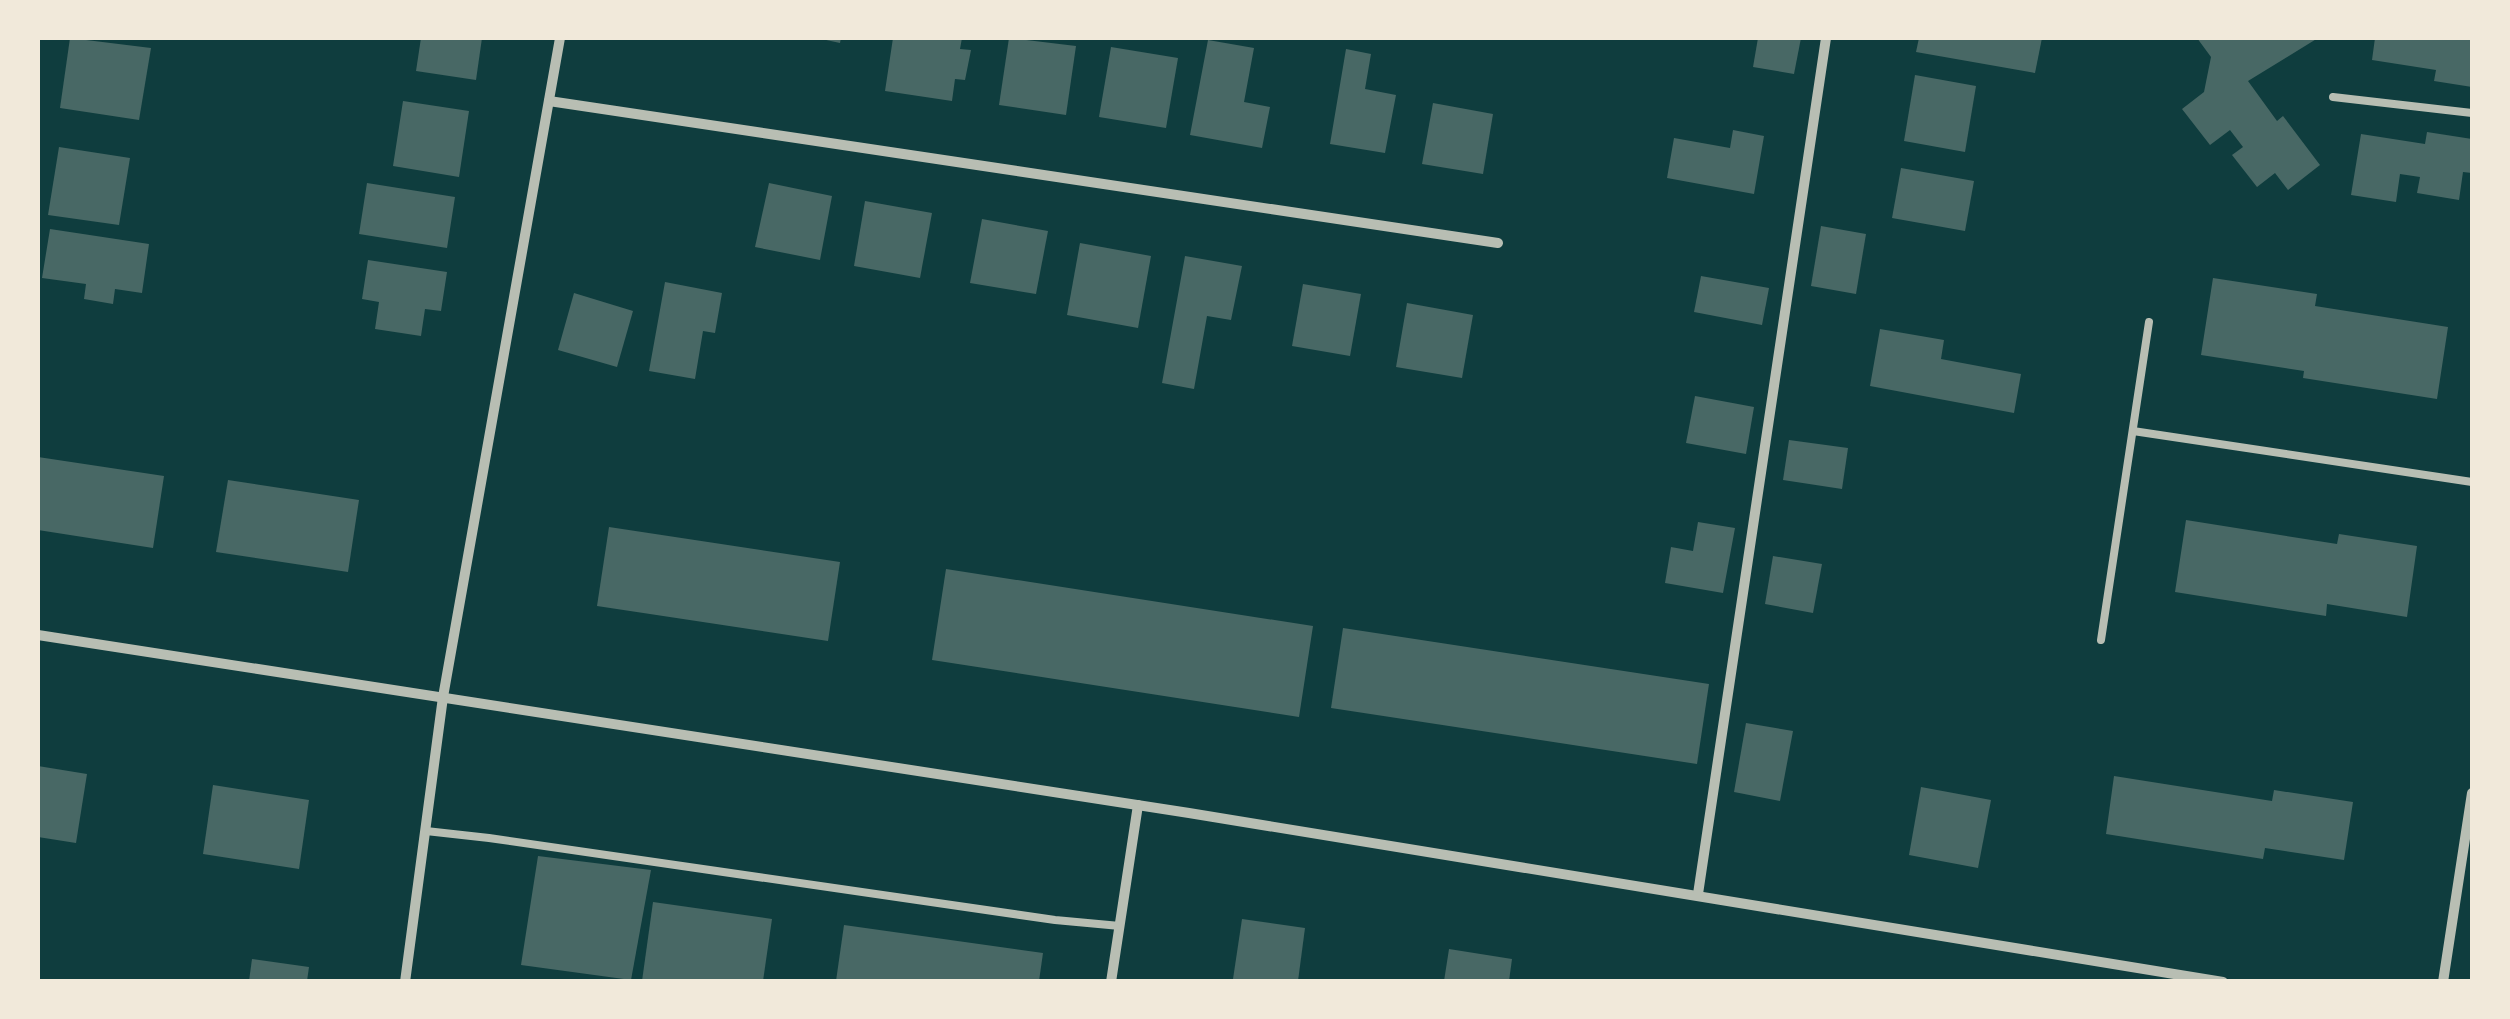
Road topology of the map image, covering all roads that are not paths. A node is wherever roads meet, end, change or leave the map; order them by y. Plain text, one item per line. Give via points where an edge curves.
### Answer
1 (560, 38) edge
2 (1826, 38) edge
3 (2333, 97) dead end
4 (549, 101) junction
5 (2472, 114) edge
6 (1498, 243) dead end
7 (2149, 322) dead end
8 (2133, 431) junction
9 (2472, 482) edge
10 (38, 635) edge
11 (2101, 640) dead end
12 (443, 697) junction
13 (2472, 793) edge
14 (1138, 804) junction
15 (426, 832) junction
16 (1698, 894) junction
17 (1120, 926) junction
18 (404, 982) edge
19 (1111, 982) edge
20 (2223, 982) edge
21 (2443, 982) edge

1 - 4 street
2 - 16 street
3 - 5 lane
4 - 6 street
4 - 12 street
7 - 8 lane
8 - 9 lane
8 - 11 lane
10 - 12 street
12 - 14 street
12 - 15 street
13 - 21 street
14 - 16 street
14 - 17 street
15 - 17 lane
15 - 18 street
16 - 20 street
17 - 19 street

